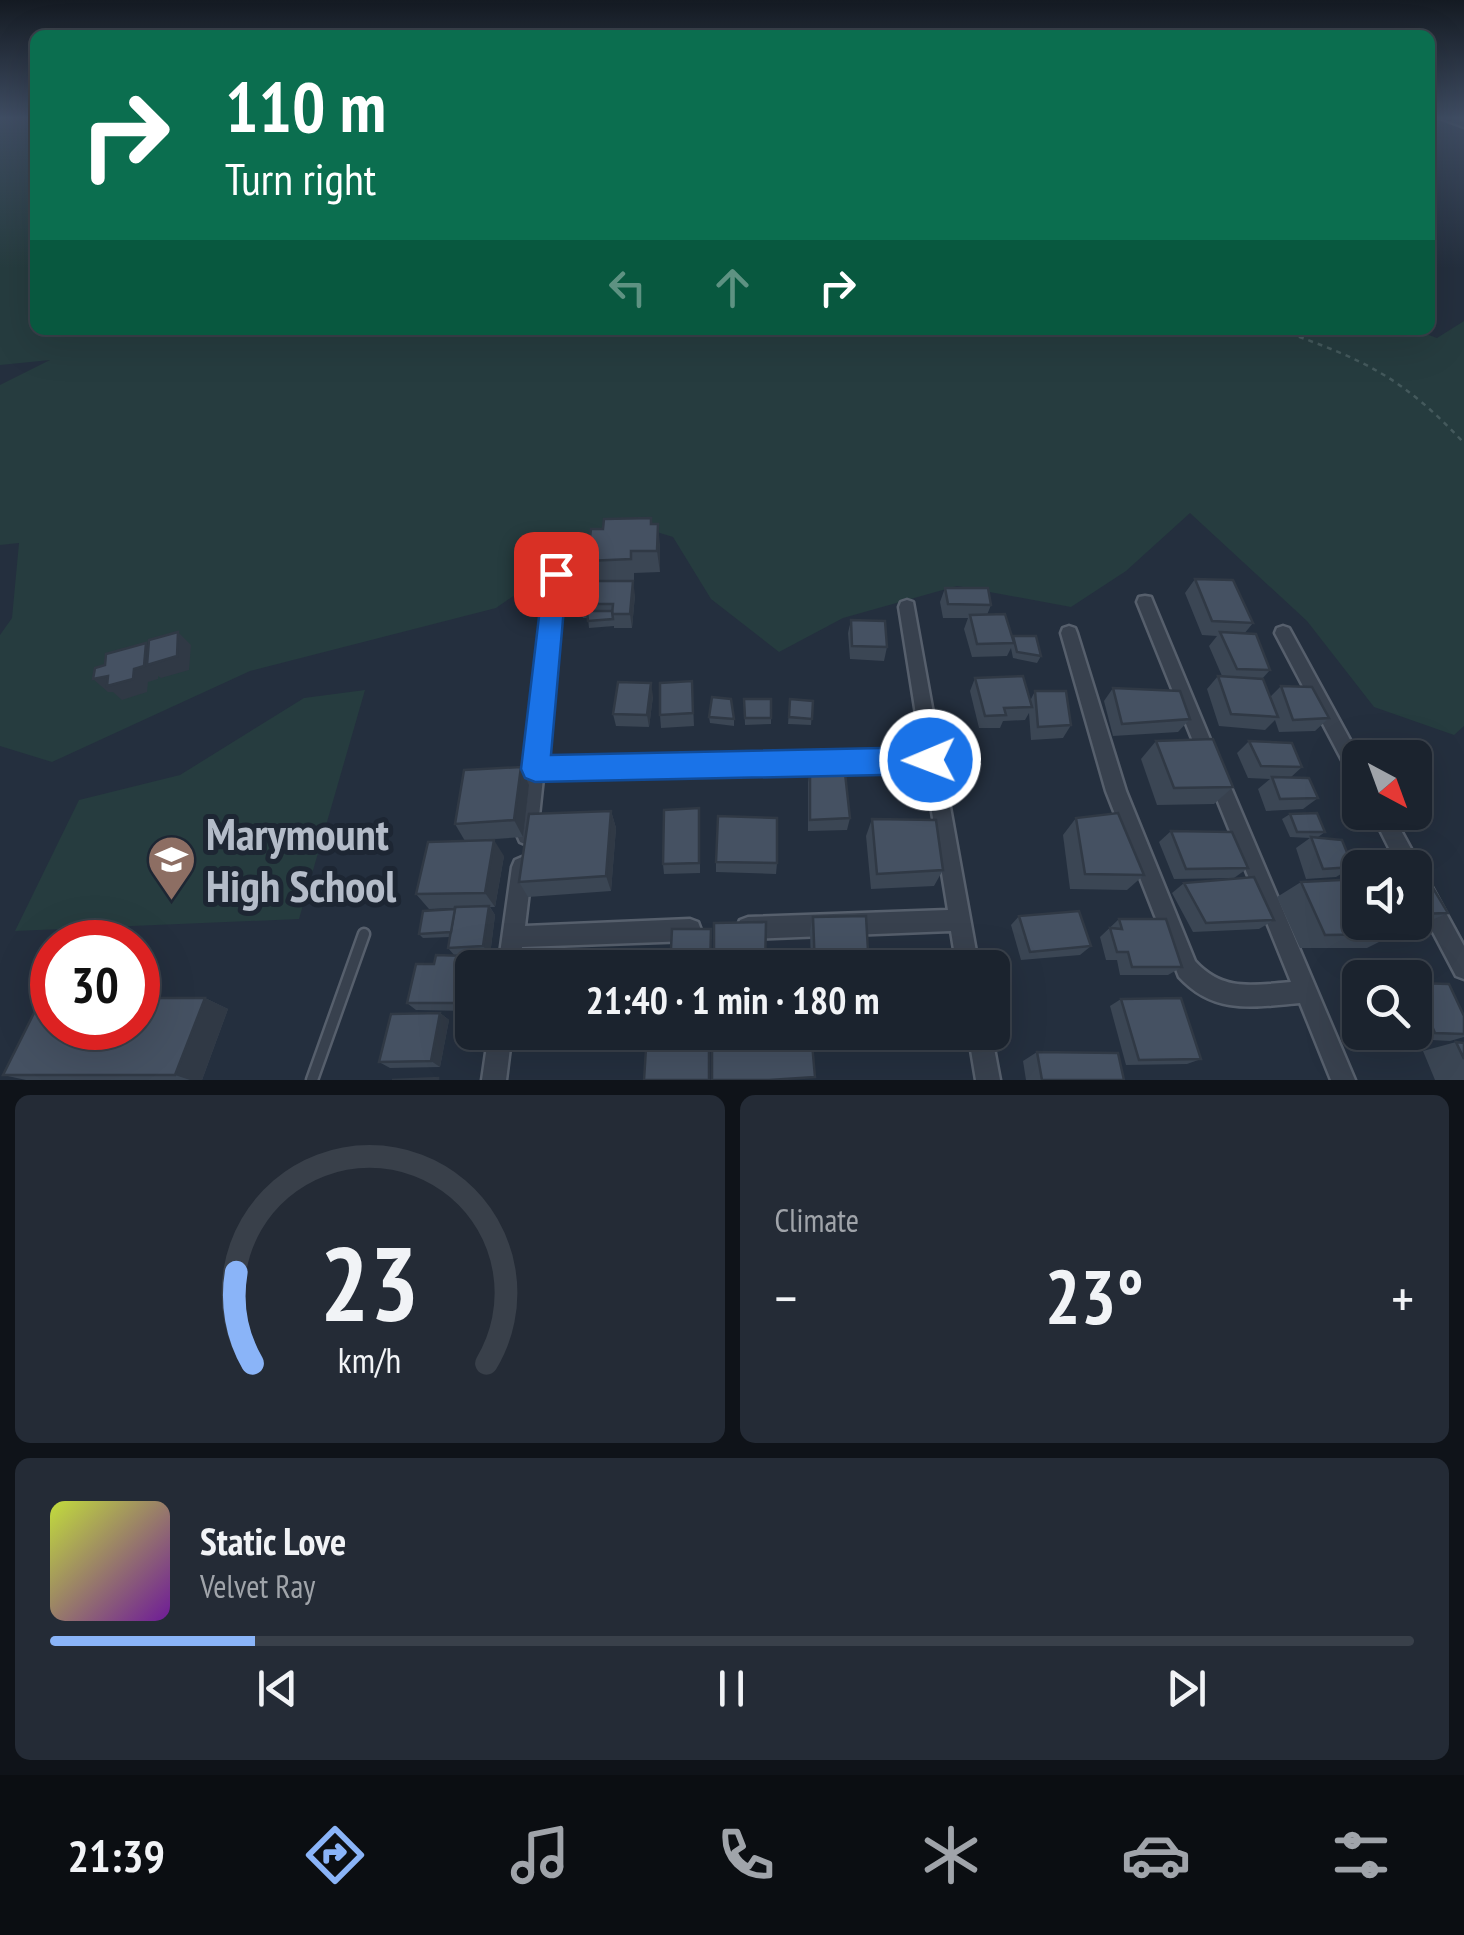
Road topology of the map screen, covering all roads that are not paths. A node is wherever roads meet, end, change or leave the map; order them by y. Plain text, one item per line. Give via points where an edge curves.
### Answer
1 (556, 574) dead end
2 (1145, 602) dead end
3 (907, 607) dead end
4 (1069, 633) dead end
5 (1283, 633) dead end
6 (1342, 742) edge
7 (930, 760) junction
8 (535, 769) junction
9 (1432, 909) edge
10 (959, 920) junction
11 (364, 934) dead end
12 (513, 937) junction
13 (511, 950) edge
14 (965, 950) edge
15 (1464, 968) edge
16 (1304, 992) junction
17 (498, 1050) edge
18 (982, 1050) edge
19 (312, 1080) edge
20 (494, 1080) edge
21 (988, 1080) edge
22 (1344, 1080) edge

1 - 8 street
2 - 16 street
3 - 7 street
4 - 16 street via 1116,790 1187,970 1198,985 1227,996
5 - 6 street
7 - 8 street
7 - 10 street
8 - 12 street
9 - 15 street
10 - 12 street
10 - 14 street
11 - 19 lane
12 - 13 street
16 - 22 street
17 - 20 street
18 - 21 street

